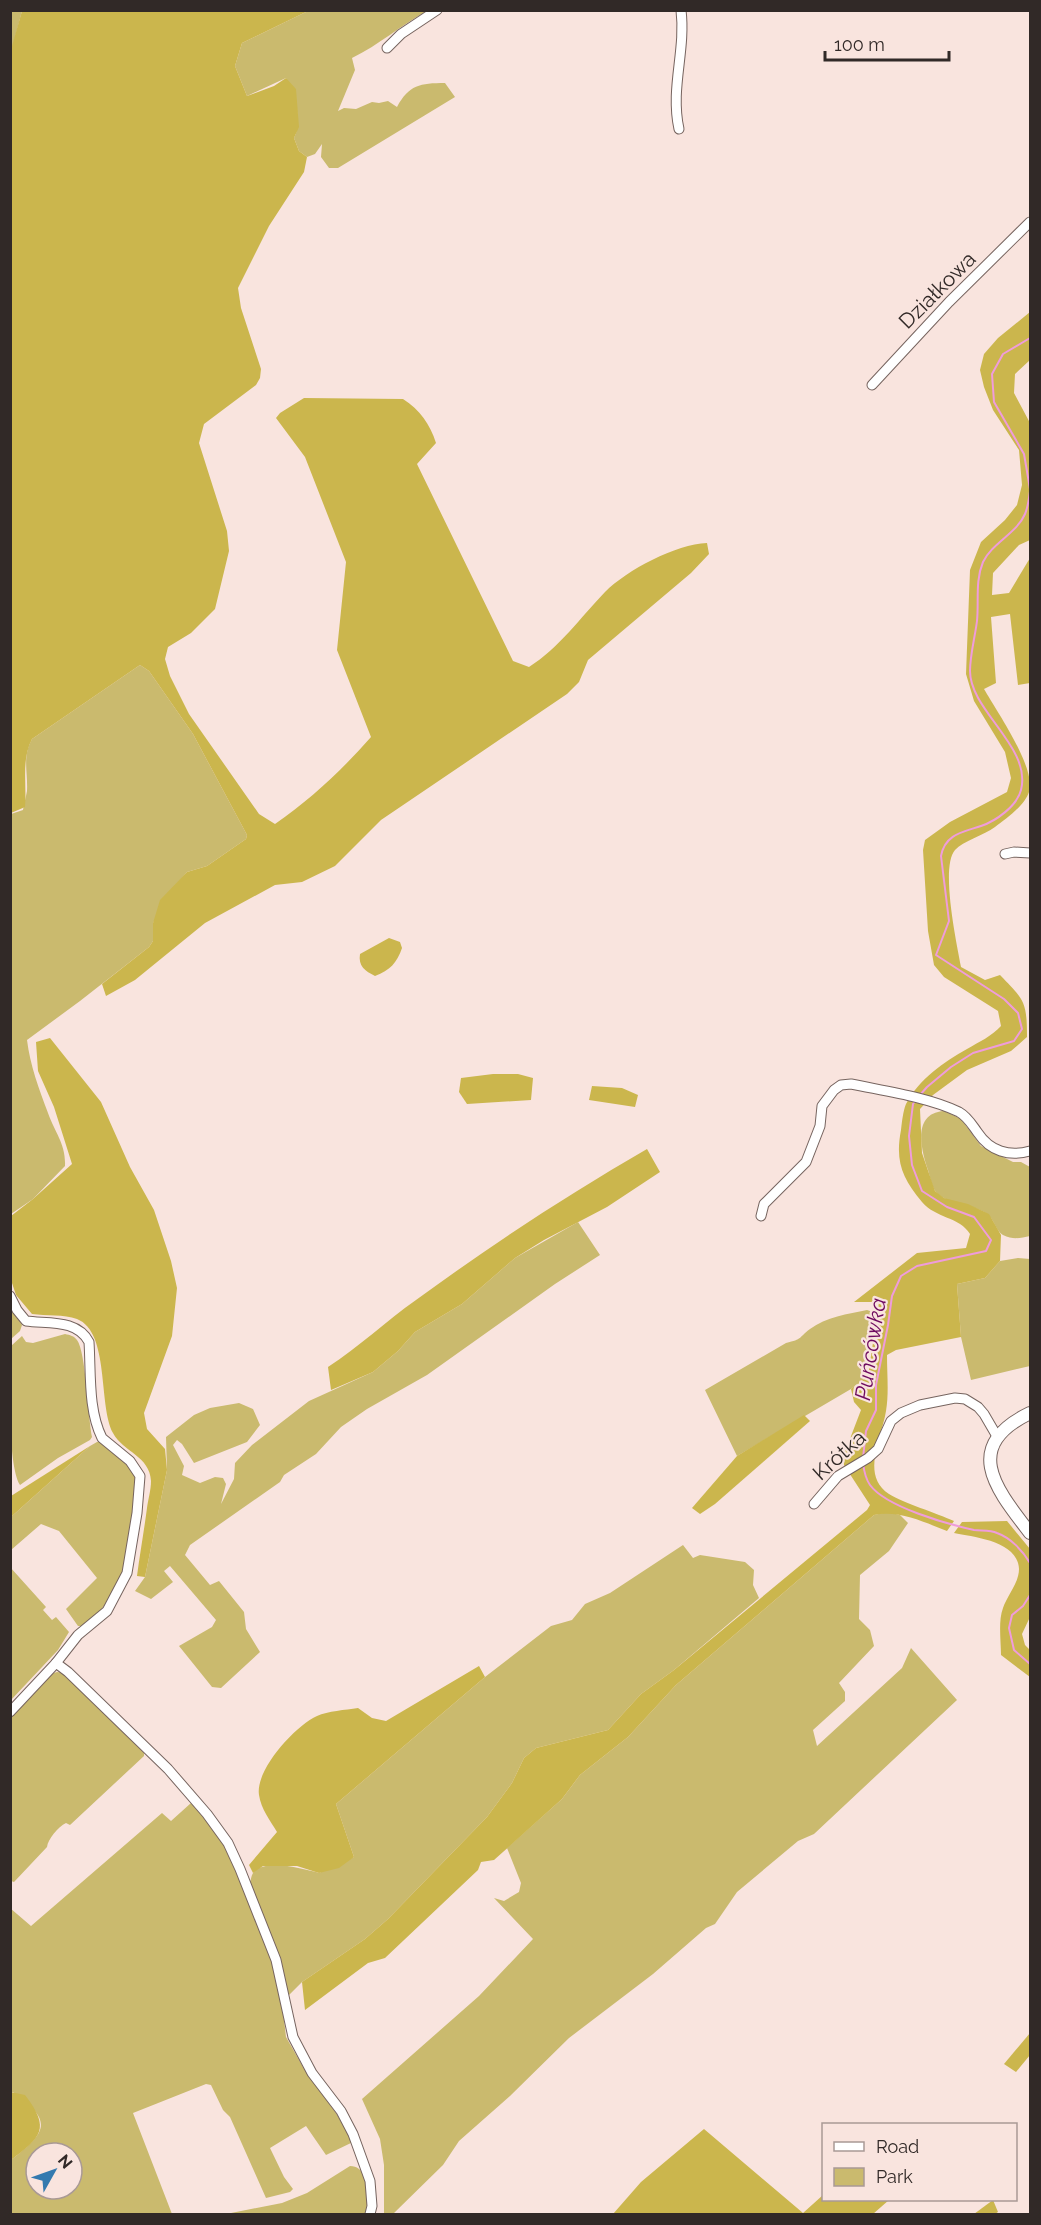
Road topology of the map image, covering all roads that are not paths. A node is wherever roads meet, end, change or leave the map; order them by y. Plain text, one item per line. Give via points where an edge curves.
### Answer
1 (437, 10) edge
2 (681, 10) edge
3 (387, 48) dead end
4 (679, 129) dead end
5 (1030, 222) edge
6 (872, 385) dead end
7 (1030, 853) edge
8 (1005, 854) dead end
9 (1030, 1152) edge
10 (761, 1216) dead end
11 (10, 1296) edge
12 (1030, 1413) edge
13 (998, 1438) junction
14 (814, 1503) dead end
15 (1030, 1533) edge
16 (56, 1663) junction
17 (10, 1712) edge
18 (370, 2214) edge

1 - 3 street
2 - 4 street via 676,78
5 - 6 street, Działkowa
7 - 8 street
9 - 10 street via 1012,1154 994,1149 964,1116 929,1102 842,1085 822,1106 820,1126 806,1162 764,1204
11 - 16 street via 26,1321 67,1324 86,1337 94,1417 100,1434 130,1461 140,1476 127,1572 107,1611 78,1635
12 - 13 street
13 - 14 street, Krótka via 978,1407 965,1400 955,1398 920,1405 891,1421 878,1449 838,1476
13 - 15 street via 990,1458 993,1477
16 - 17 street
16 - 18 street via 168,1769 228,1843 276,1960 293,2037 312,2073 341,2111 370,2181

